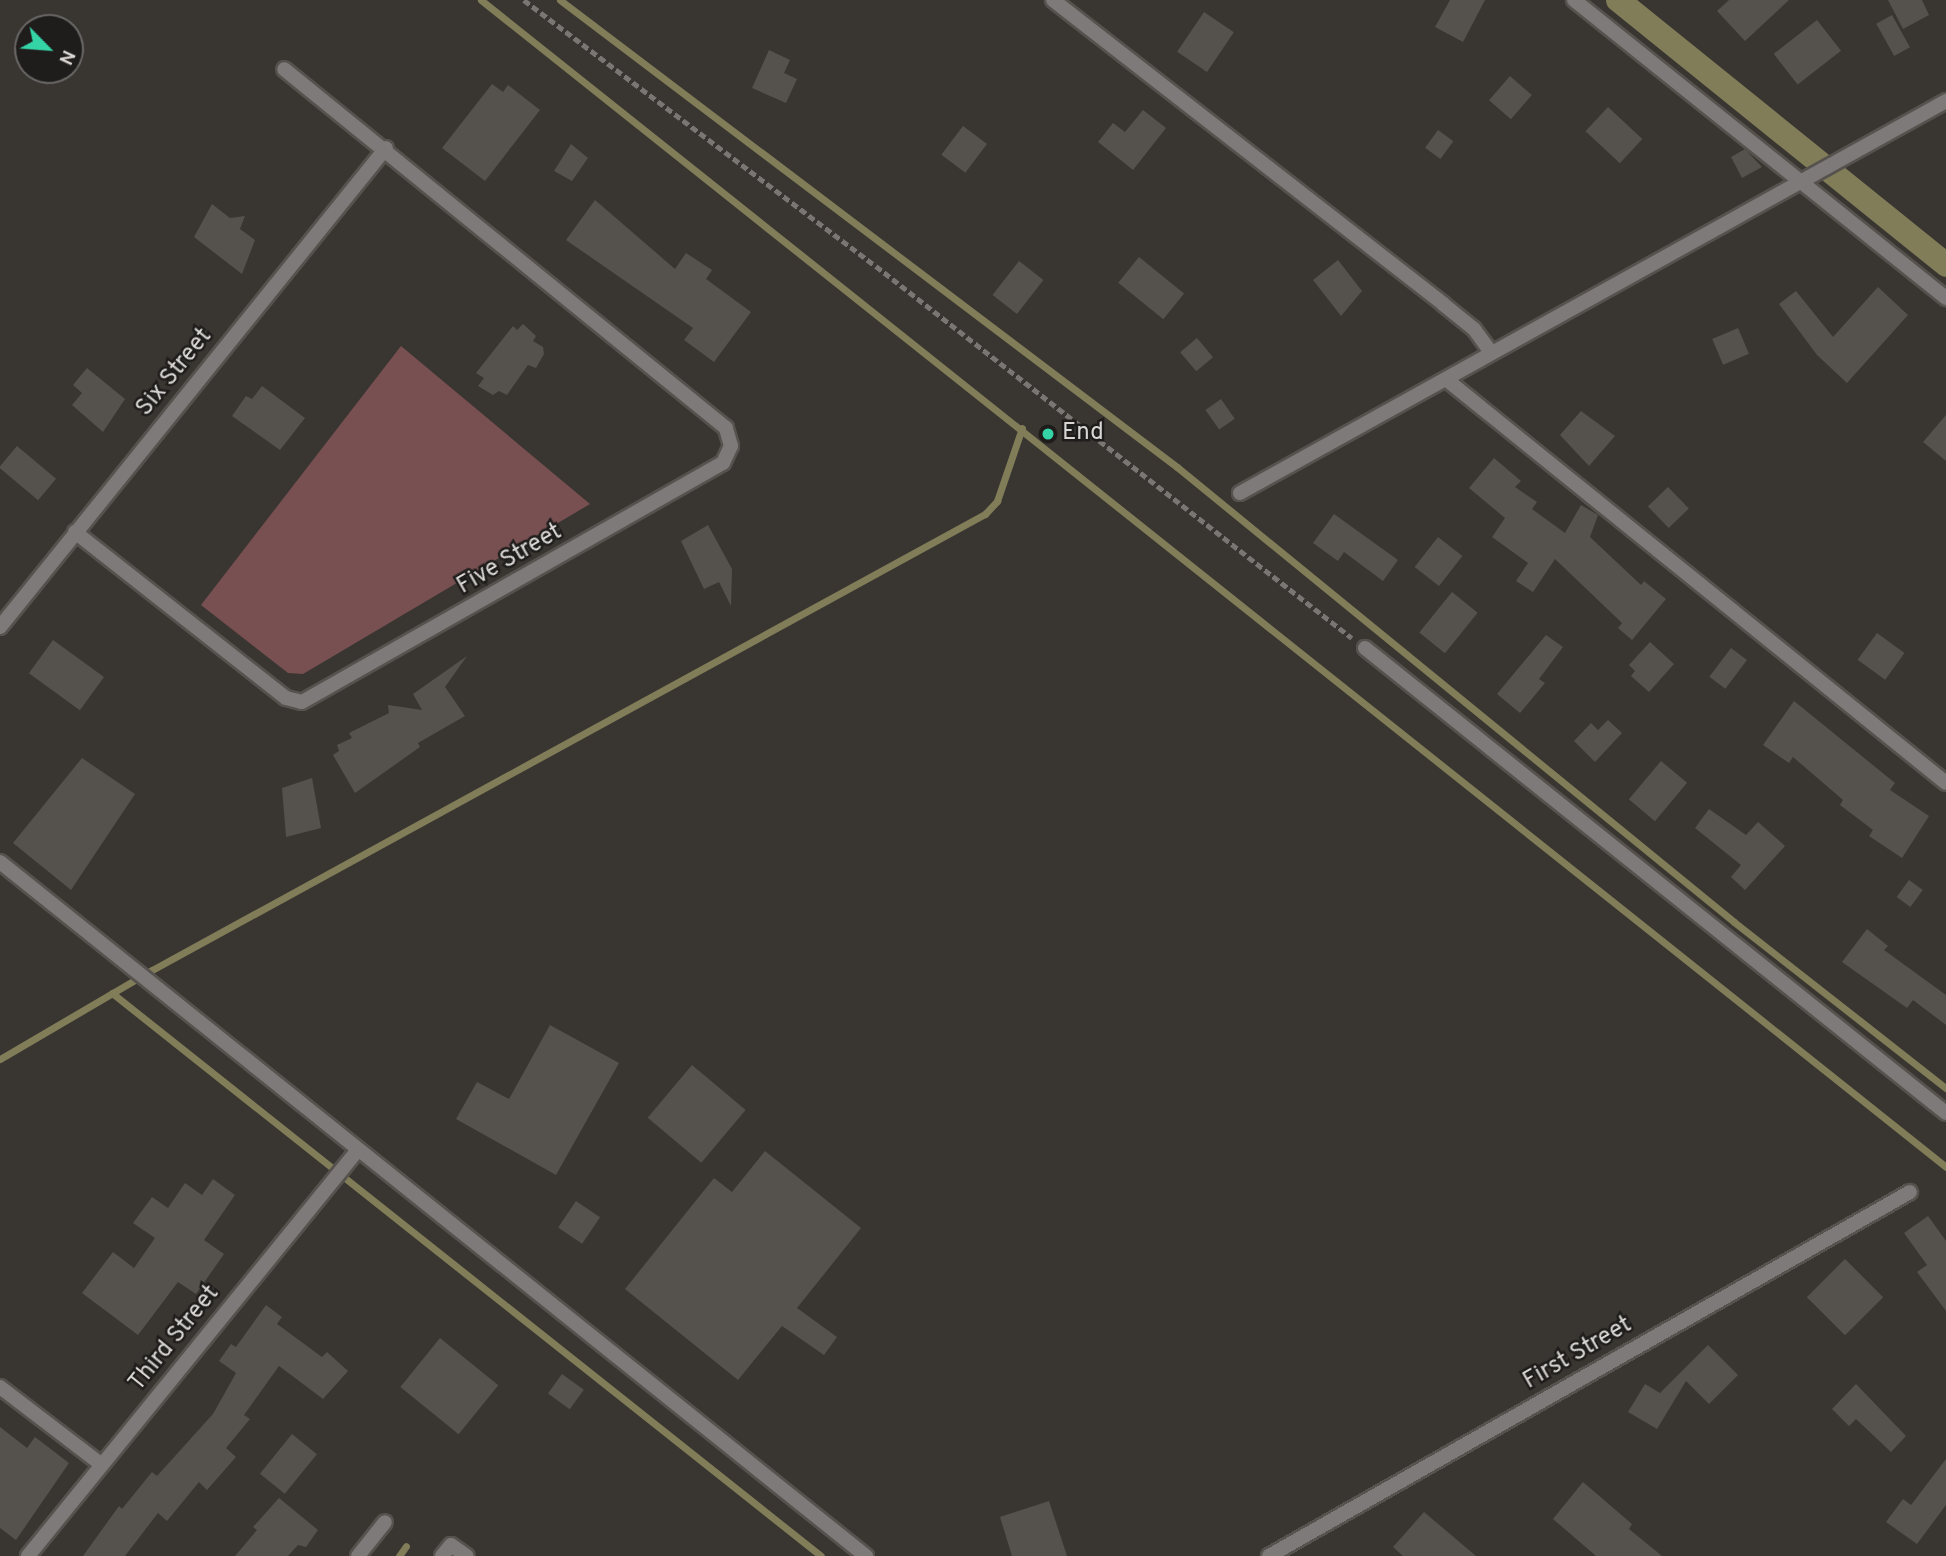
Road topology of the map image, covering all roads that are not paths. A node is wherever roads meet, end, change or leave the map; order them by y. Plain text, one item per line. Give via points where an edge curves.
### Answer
1 (1053, 0) edge
2 (1574, 0) edge
3 (284, 69) dead end
4 (1946, 100) edge
5 (386, 148) junction
6 (1799, 181) junction
7 (1946, 298) edge
8 (1491, 352) junction
9 (1447, 380) junction
10 (1240, 493) dead end
11 (75, 532) junction
12 (0, 627) edge
13 (1365, 648) road end
14 (1946, 783) edge
15 (0, 862) edge
16 (1946, 1113) edge
17 (357, 1151) junction
18 (1910, 1192) dead end
19 (0, 1387) edge
20 (102, 1465) junction
21 (385, 1522) dead end
22 (447, 1550) edge
23 (28, 1556) edge
24 (358, 1556) edge
25 (467, 1556) edge
26 (866, 1556) edge
27 (1269, 1556) edge

1 - 8 street via 1443,304 1474,329
2 - 6 street
3 - 5 street
4 - 6 street
5 - 11 street, Six Street
5 - 11 street, Five Street via 726,428 731,446 723,463 302,702 286,698
6 - 7 street
6 - 8 street
8 - 9 street
9 - 10 street
9 - 14 street
11 - 12 street, Six Street
13 - 16 street
15 - 17 street
17 - 20 street, Third Street
17 - 26 street
18 - 27 street, First Street
19 - 20 street
20 - 23 street, Third Street
21 - 24 street
22 - 25 street

